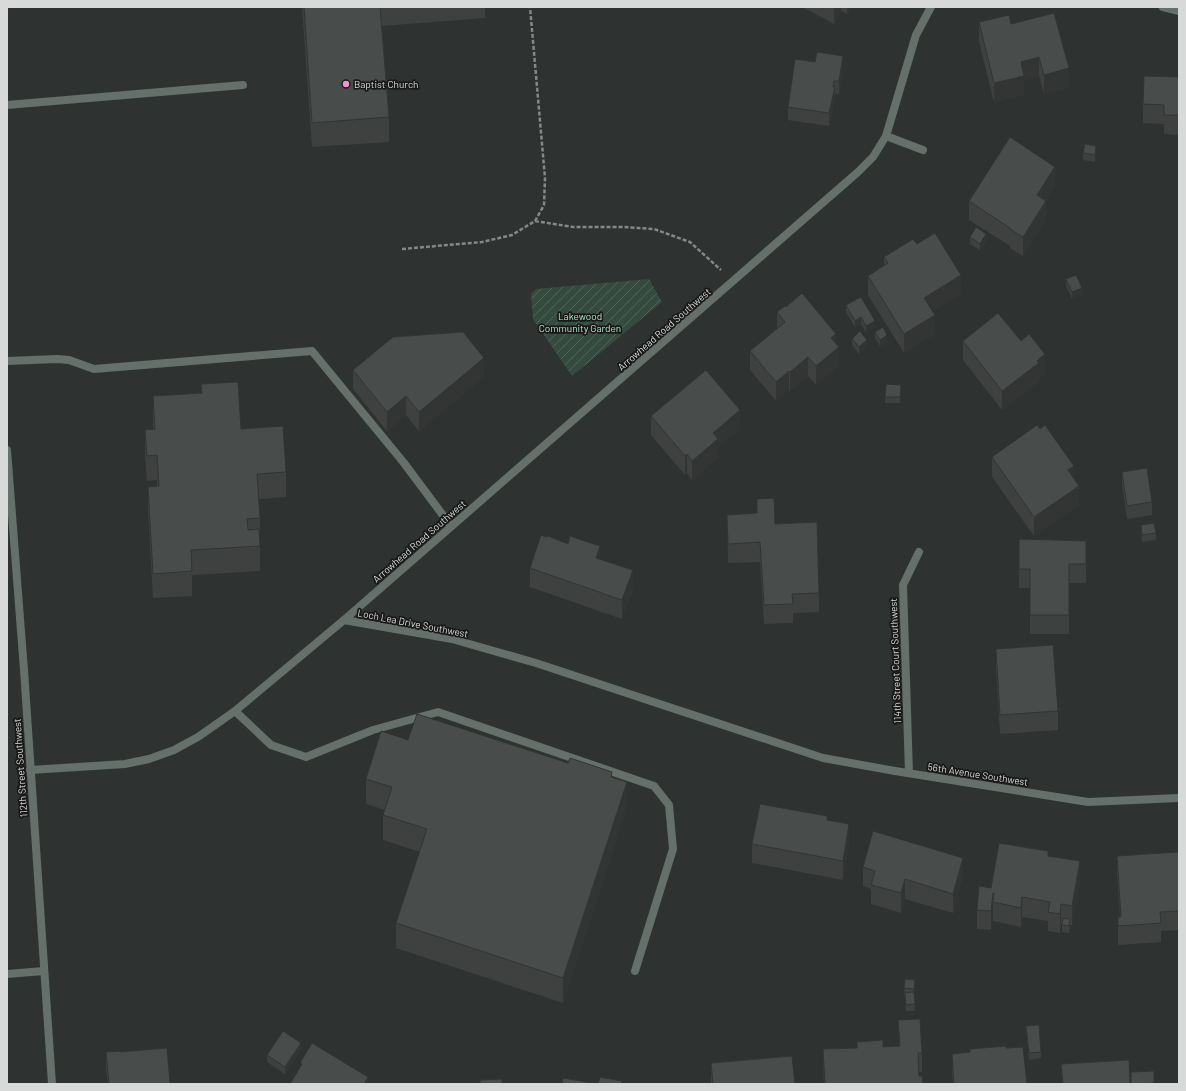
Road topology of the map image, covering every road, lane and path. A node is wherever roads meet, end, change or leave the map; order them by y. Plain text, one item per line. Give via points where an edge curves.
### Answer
1 (530, 7) edge
2 (930, 7) edge
3 (1163, 7) edge
4 (1179, 11) edge
5 (243, 85) dead end
6 (7, 105) edge
7 (886, 136) junction
8 (923, 150) dead end
9 (535, 221) junction
10 (402, 249) dead end
11 (734, 281) junction
12 (7, 361) edge
13 (7, 450) edge
14 (451, 526) junction
15 (919, 552) dead end
16 (344, 620) junction
17 (234, 711) junction
18 (777, 742) joint
19 (30, 770) junction
20 (909, 773) junction
21 (1179, 798) edge
22 (44, 971) junction
23 (635, 971) dead end
24 (7, 974) edge
25 (52, 1084) edge

1 - 9 path via 545,178 544,205
2 - 7 street, Arrowhead Road Southwest via 916,35
3 - 4 street
5 - 6 street
7 - 8 street
7 - 11 street, Arrowhead Road Southwest via 873,157 858,172
9 - 10 path via 512,235 482,242
9 - 11 path via 573,227 623,226 654,229 690,242
11 - 14 street, Arrowhead Road Southwest
12 - 14 street via 57,358 94,369 312,351 404,463
13 - 19 street, 112th Street Southwest
14 - 16 street, Arrowhead Road Southwest
15 - 20 street, 114th Street Court Southwest via 903,585
16 - 17 street, Loch Lea Drive Southwest
16 - 18 street, Loch Lea Drive Southwest via 460,641 536,663
17 - 19 street, Loch Lea Drive Southwest via 198,737 174,750 149,759 125,764
17 - 23 street via 271,745 306,757 373,730 438,712 654,786 669,805 673,849
18 - 20 street, 56th Avenue Southwest via 823,758
19 - 22 street, 112th Street Southwest
20 - 21 street, 56th Avenue Southwest via 1088,802
22 - 24 street
22 - 25 street, 112th Street Southwest

